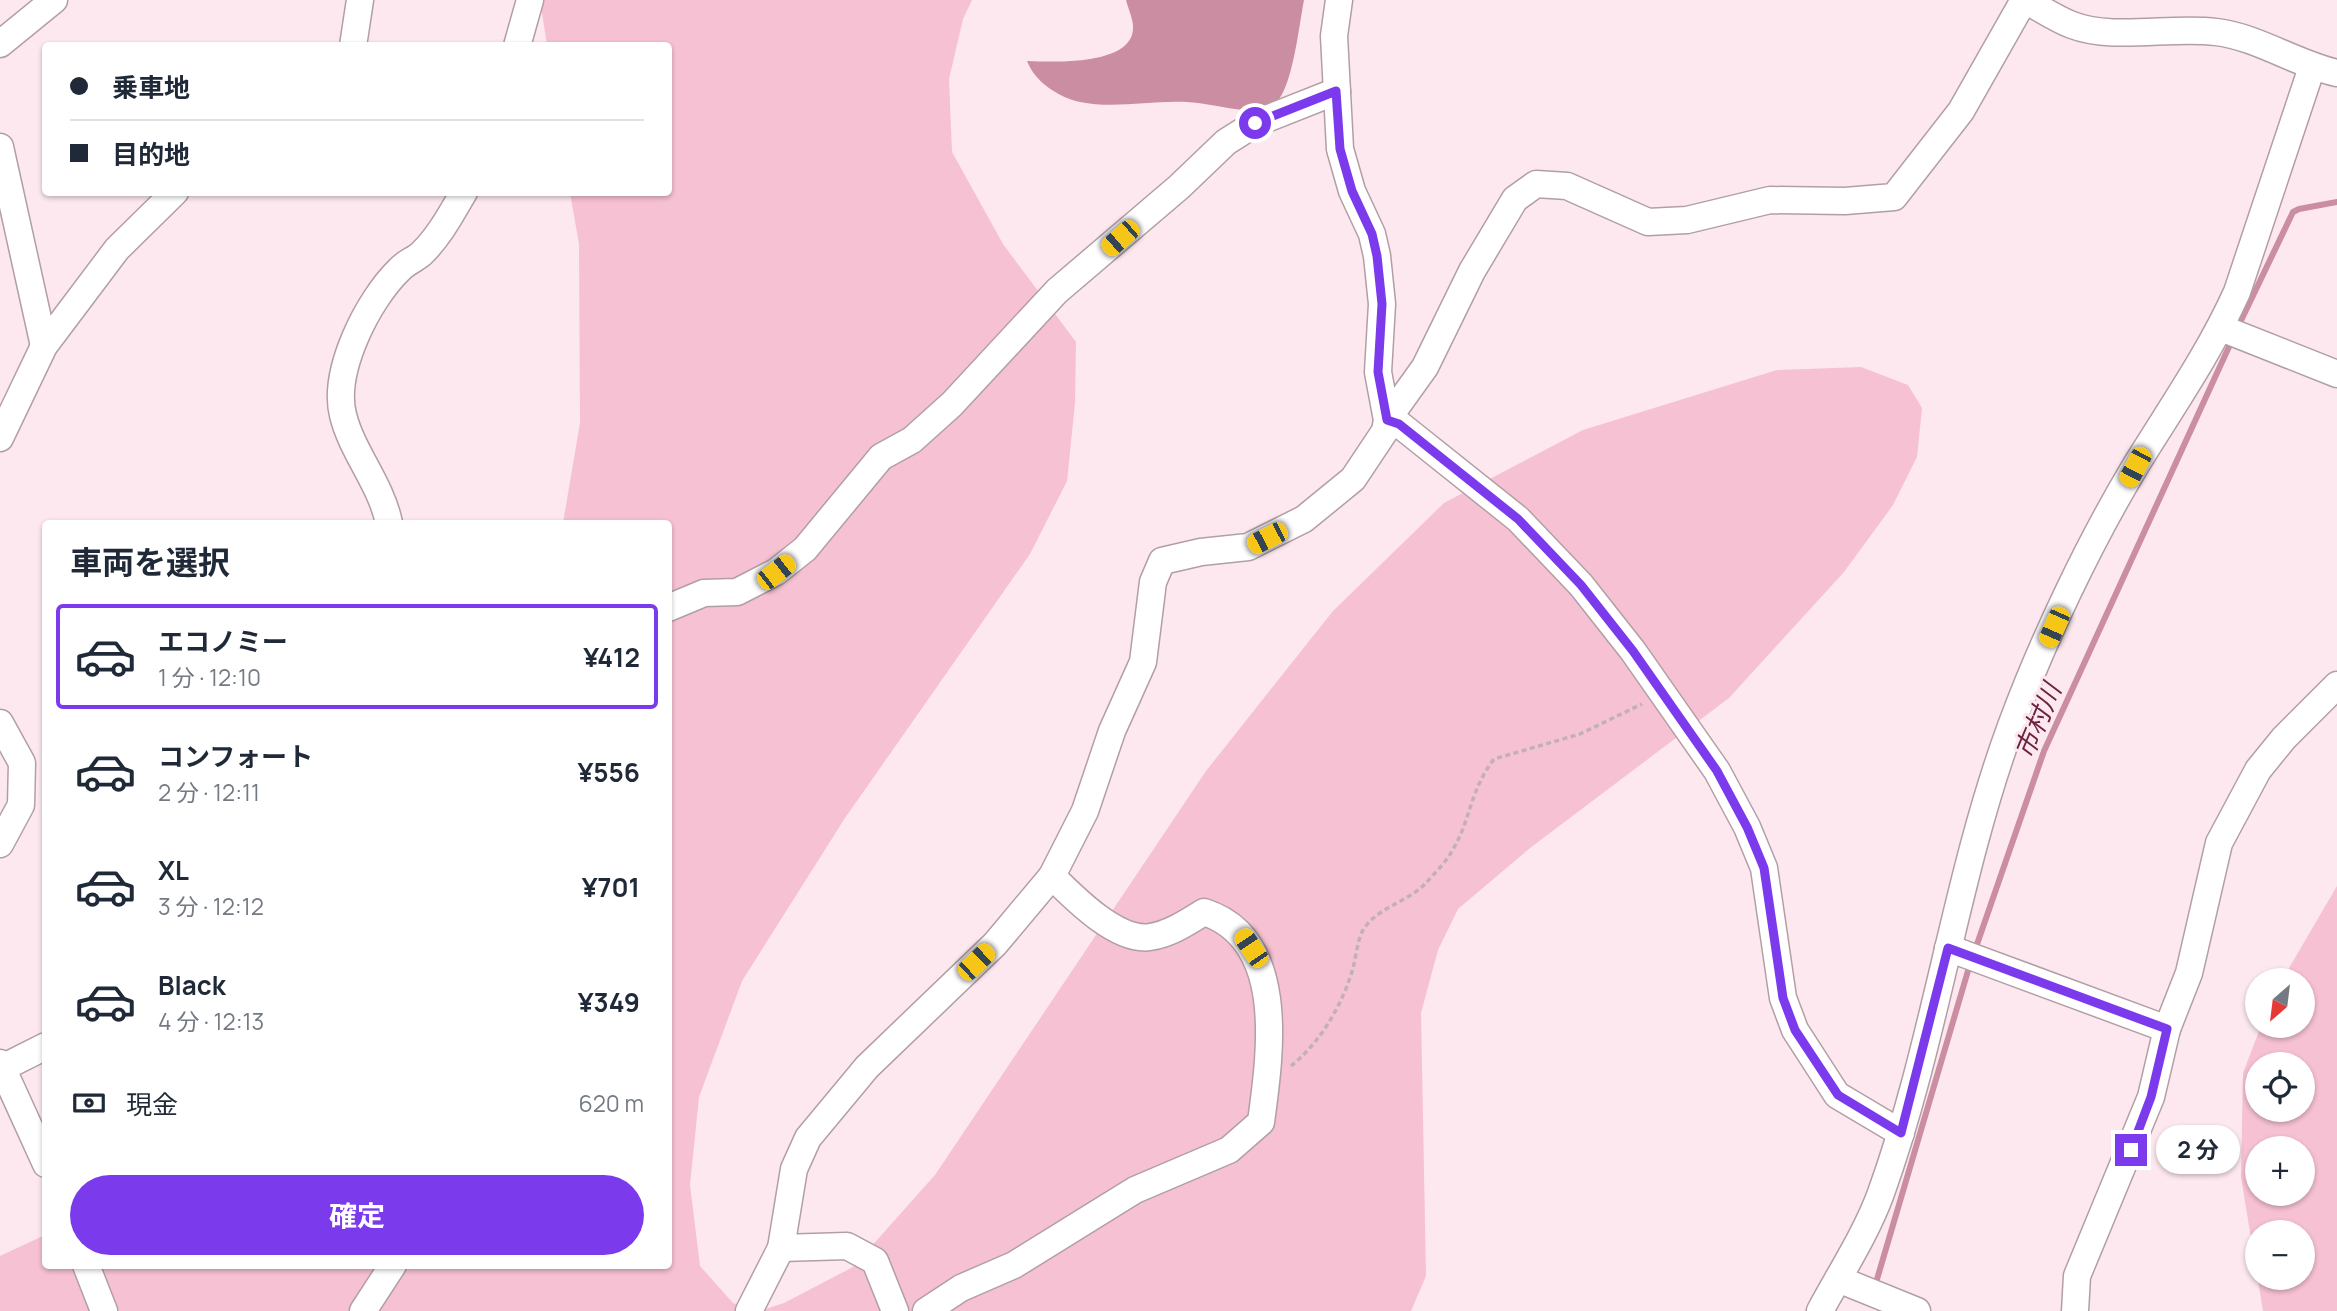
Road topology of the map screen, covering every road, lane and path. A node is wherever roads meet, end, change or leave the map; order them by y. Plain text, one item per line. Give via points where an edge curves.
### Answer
1 (54, 0) edge
2 (360, 0) edge
3 (530, 0) edge
4 (1339, 0) edge
5 (2025, 0) edge
6 (354, 42) edge
7 (518, 42) edge
8 (0, 44) edge
9 (2324, 70) edge
10 (1336, 91) junction
11 (0, 148) edge
12 (171, 196) edge
13 (462, 196) edge
14 (2221, 328) junction
15 (44, 346) junction
16 (2337, 374) edge
17 (1387, 420) junction
18 (0, 438) edge
19 (388, 520) edge
20 (672, 606) edge
21 (2337, 685) edge
22 (1663, 695) junction
23 (0, 723) edge
24 (0, 844) edge
25 (1052, 876) junction
26 (1948, 948) junction
27 (2167, 1029) junction
28 (42, 1048) edge
29 (1, 1066) edge
30 (1268, 1069) junction
31 (1901, 1133) junction
32 (42, 1155) edge
33 (781, 1248) junction
34 (88, 1269) edge
35 (390, 1269) edge
36 (1838, 1279) junction
37 (104, 1311) edge
38 (363, 1311) edge
39 (749, 1311) edge
40 (895, 1311) edge
41 (926, 1311) edge
42 (1820, 1311) edge
43 (1917, 1311) edge
44 (2075, 1311) edge

1 - 8 street
2 - 6 street
3 - 7 street
4 - 10 street via 1334,36
5 - 9 street via 2083,28 2217,32
5 - 17 street via 1961,111 1894,197 1770,200 1687,220 1647,222 1567,186 1535,184 1515,199 1472,271 1425,367
9 - 14 street
10 - 17 street via 1340,149 1377,256 1382,304 1378,372
10 - 20 street via 1255,123 1226,142 1057,291 952,404 912,440 881,457 805,549 776,572 737,592 704,593
11 - 15 street
12 - 15 street via 117,249
13 - 19 street via 446,223 382,292 346,358 341,379 343,415 386,505
14 - 16 street
14 - 26 street via 2135,467 2075,580 2012,722 1981,809
15 - 18 street
17 - 22 street via 1399,424 1518,519 1581,585
17 - 25 street via 1385,431 1353,479 1304,519 1248,547 1162,561 1153,582 1143,662 1112,731 1085,811
21 - 27 street via 2258,770 2219,843 2189,973
22 - 30 path via 1580,734 1494,760 1473,793 1452,852 1423,886 1372,918 1361,934 1346,988 1311,1050 1290,1067
22 - 31 street via 1717,771 1764,868 1783,998 1795,1030 1838,1095
23 - 24 street via 22,763 21,805
25 - 30 street via 1088,913 1148,938 1205,912 1239,931 1251,948 1265,989 1271,1042
25 - 33 street via 995,944 867,1067 808,1138 794,1169
26 - 27 street
26 - 31 street
27 - 44 street via 2151,1097 2077,1276
28 - 29 street
29 - 32 street
30 - 41 street via 1261,1122 1229,1150 1135,1190 1014,1265 961,1288
31 - 36 street via 1881,1195
33 - 39 street
33 - 40 street via 846,1246 875,1261
34 - 37 street
35 - 38 street
36 - 42 street
36 - 43 street

